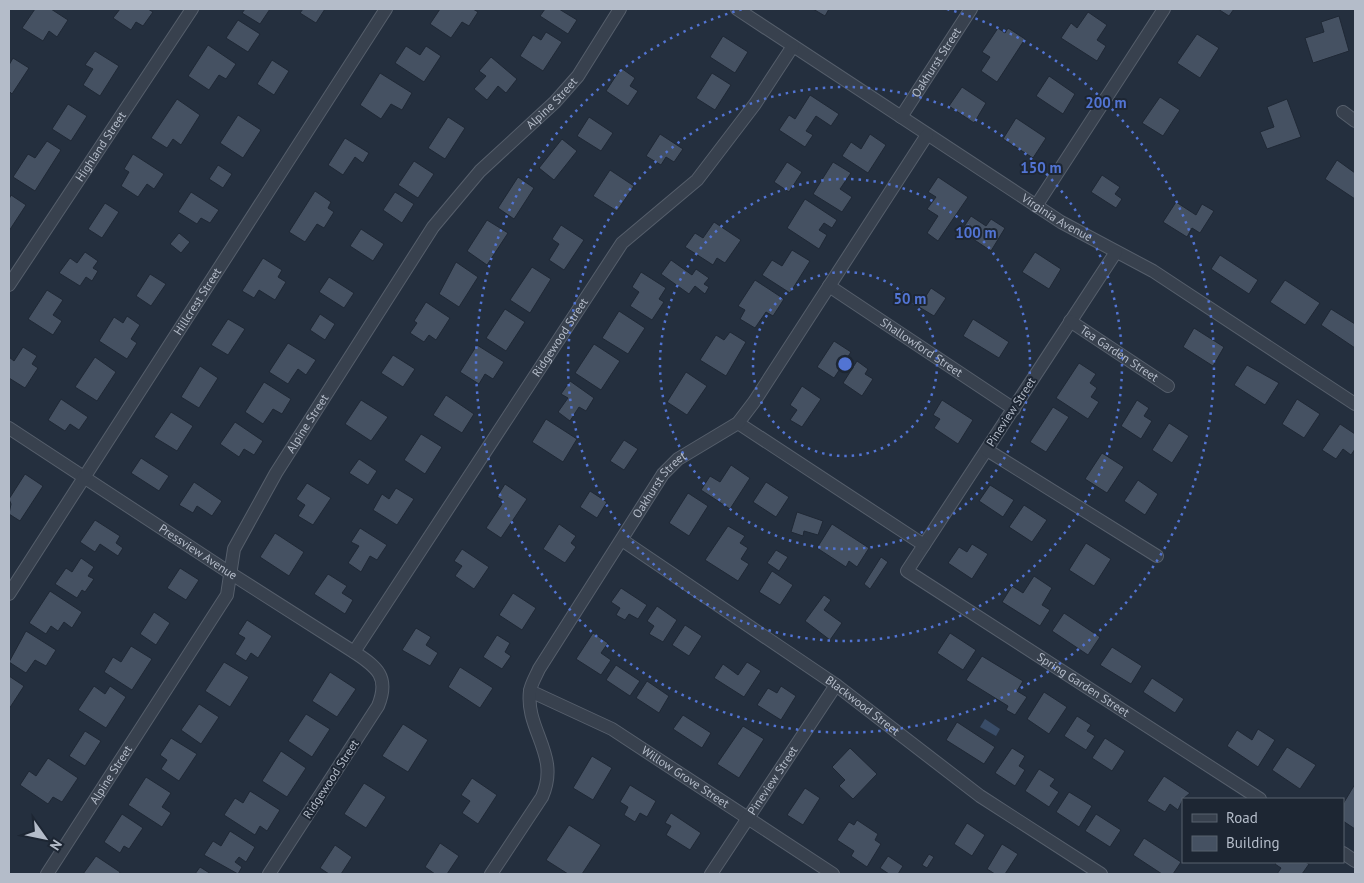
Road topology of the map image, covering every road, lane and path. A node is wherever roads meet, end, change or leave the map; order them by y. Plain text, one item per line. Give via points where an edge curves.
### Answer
1 (192, 9) edge
2 (386, 9) edge
3 (620, 9) edge
4 (737, 9) edge
5 (971, 9) edge
6 (1164, 9) edge
7 (752, 13) edge
8 (794, 46) junction
9 (1343, 112) dead end
10 (901, 117) junction
11 (1355, 121) edge
12 (927, 135) junction
13 (1036, 206) junction
14 (1116, 252) junction
15 (9, 285) edge
16 (829, 286) junction
17 (1070, 322) junction
18 (1168, 386) dead end
19 (1355, 404) edge
20 (1014, 409) junction
21 (738, 423) junction
22 (9, 428) edge
23 (986, 450) junction
24 (83, 478) junction
25 (622, 540) junction
26 (924, 545) junction
27 (1157, 556) dead end
28 (907, 571) joint
29 (230, 574) junction
30 (9, 594) edge
31 (354, 652) junction
32 (383, 681) joint
33 (836, 685) junction
34 (530, 691) junction
35 (1258, 798) edge
36 (746, 818) junction
37 (1344, 853) edge
38 (1355, 861) edge
39 (47, 874) edge
40 (269, 874) edge
41 (491, 874) edge
42 (711, 874) edge
43 (833, 874) edge
44 (1101, 874) edge

1 - 15 street, Highland Street
2 - 24 street, Hillcrest Street
3 - 29 street, Alpine Street via 578,76 480,172 434,227 276,474 234,549
4 - 7 street, Virginia Avenue
5 - 10 street, Oakhurst Street
6 - 13 street
7 - 8 street, Virginia Avenue
8 - 10 street, Virginia Avenue
8 - 31 street, Ridgewood Street via 697,180 622,243
9 - 11 street
10 - 12 street, Virginia Avenue
12 - 13 street, Virginia Avenue
12 - 16 street, Oakhurst Street
13 - 14 street, Virginia Avenue
14 - 17 street, Pineview Street
14 - 19 street, Virginia Avenue via 1153,270
16 - 20 street, Shallowford Street
16 - 21 street, Oakhurst Street
17 - 18 street, Tea Garden Street
17 - 20 street, Pineview Street
20 - 23 street, Pineview Street
21 - 25 street, Oakhurst Street via 678,459 663,474
21 - 26 street
22 - 24 street, Pressview Avenue
23 - 26 street, Pineview Street
23 - 27 street
24 - 29 street, Pressview Avenue
24 - 30 street, Hillcrest Street
25 - 33 street, Blackwood Street
25 - 34 street, Oakhurst Street via 539,669
26 - 28 street, Pineview Street
28 - 35 street, Spring Garden Street
29 - 31 street, Pressview Avenue
29 - 39 street, Alpine Street via 226,595
31 - 32 street, Pressview Avenue via 372,664
32 - 40 street, Ridgewood Street via 384,693 378,706
33 - 36 street, Pineview Street
33 - 44 street, Blackwood Street via 980,796
34 - 36 street, Willow Grove Street via 612,728
34 - 41 street, Oakhurst Street via 532,712 549,770 548,783
36 - 42 street, Pineview Street
36 - 43 street, Willow Grove Street
37 - 38 street

